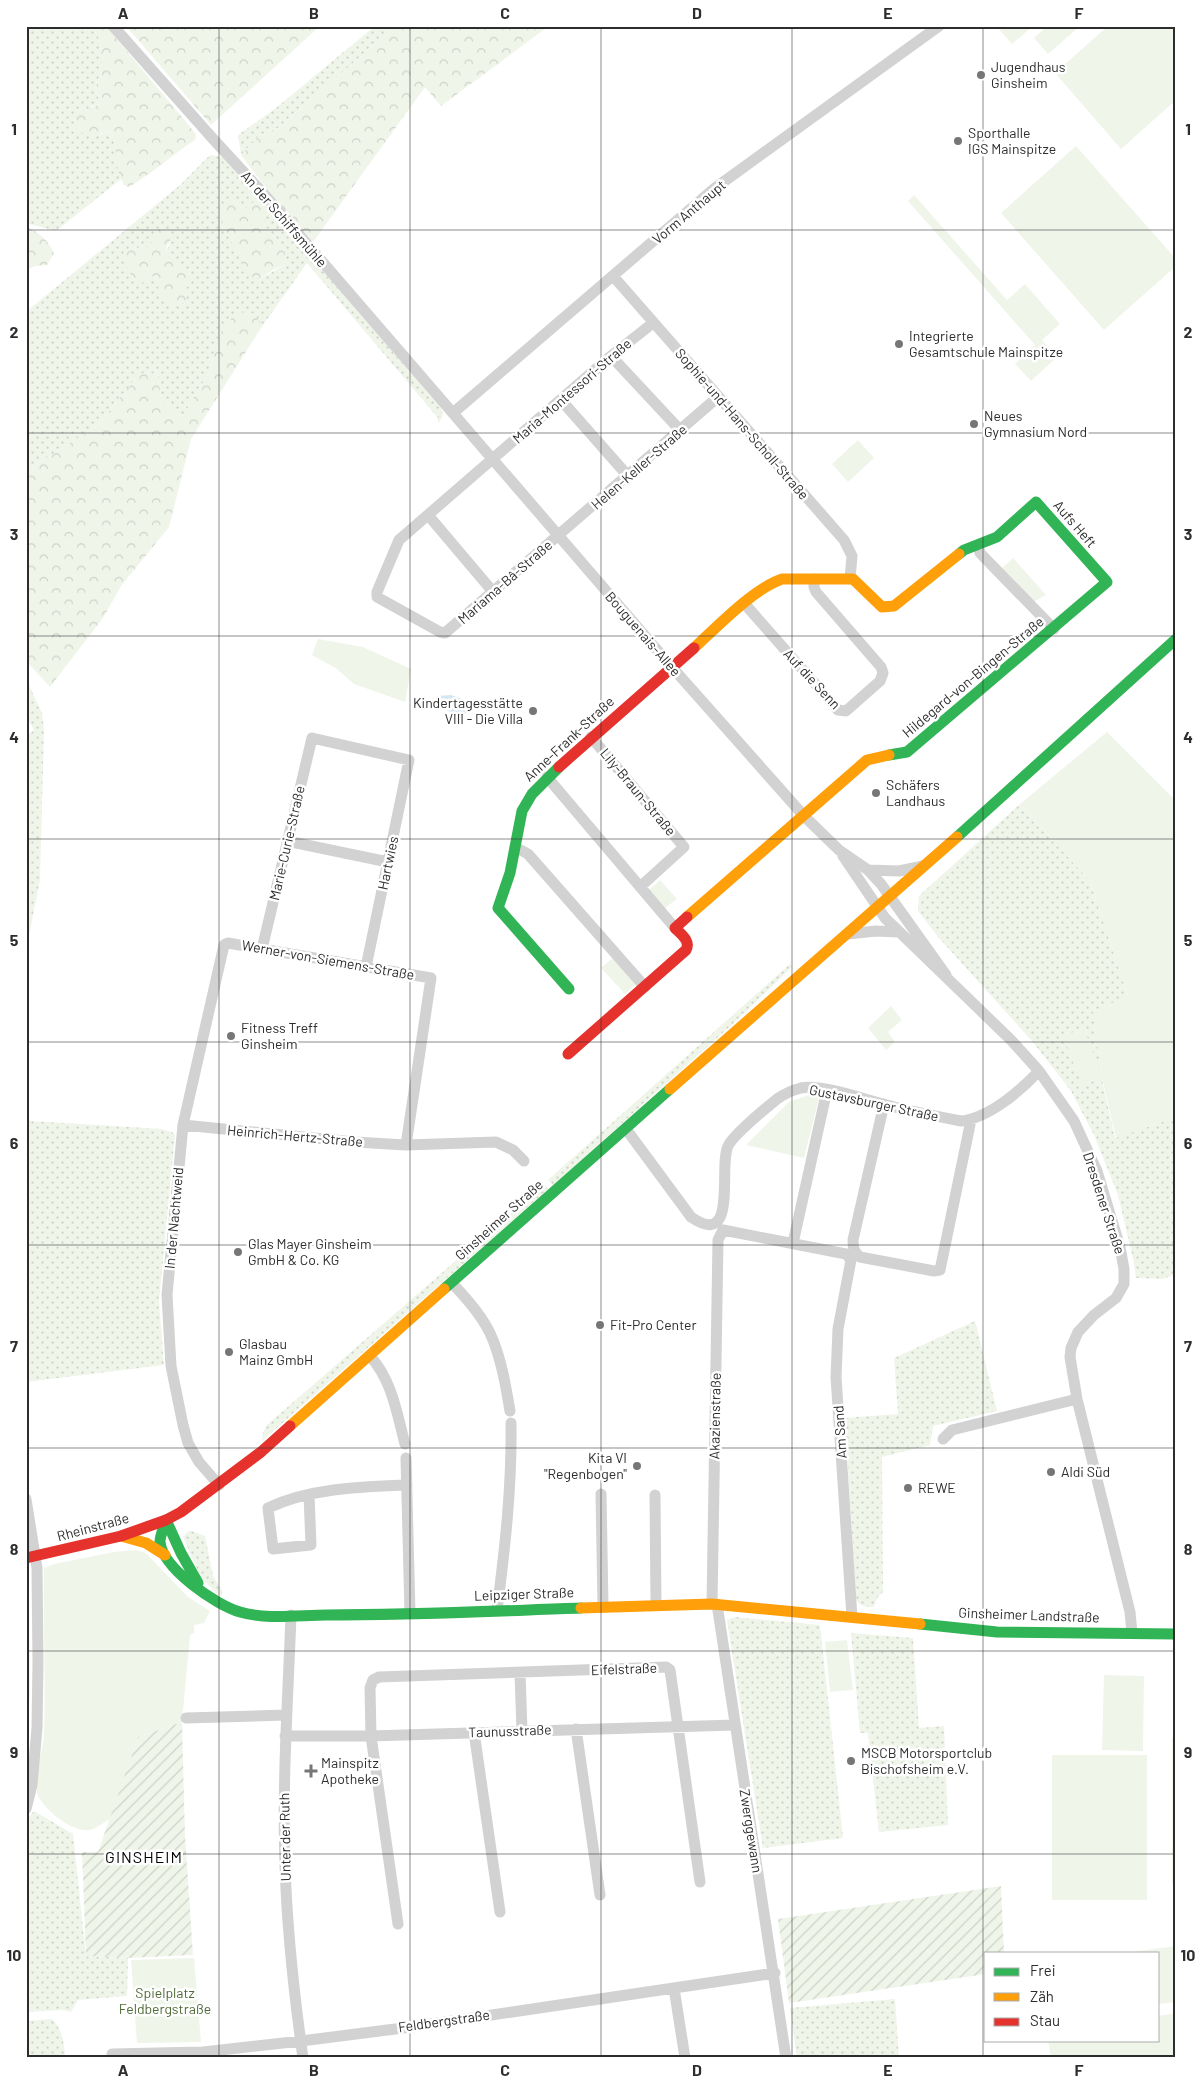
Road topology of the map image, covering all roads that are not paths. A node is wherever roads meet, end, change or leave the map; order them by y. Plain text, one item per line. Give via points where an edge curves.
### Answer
1 (113, 26) edge
2 (939, 26) edge
3 (613, 276) junction
4 (653, 323) junction
5 (611, 356) junction
6 (718, 397) junction
7 (561, 400) junction
8 (453, 413) junction
9 (680, 430) junction
10 (492, 460) junction
11 (628, 476) junction
12 (428, 515) junction
13 (559, 536) junction
14 (978, 545) junction
15 (814, 579) junction
16 (850, 579) junction
17 (1107, 582) joint
18 (494, 592) junction
19 (744, 603) junction
20 (1054, 629) junction
21 (1176, 639) edge
22 (671, 666) junction
23 (591, 736) junction
24 (409, 760) joint
25 (547, 778) junction
26 (804, 816) junction
27 (287, 841) junction
28 (515, 847) junction
29 (839, 850) junction
30 (388, 862) junction
31 (925, 866) junction
32 (868, 870) junction
33 (640, 887) junction
34 (890, 896) junction
35 (877, 907) junction
36 (675, 928) junction
37 (898, 932) junction
38 (846, 934) junction
39 (224, 945) joint
40 (262, 949) junction
41 (366, 967) junction
42 (946, 975) junction
43 (645, 986) junction
44 (569, 989) dead end
45 (568, 1054) dead end
46 (1039, 1072) junction
47 (827, 1090) junction
48 (884, 1104) junction
49 (971, 1120) junction
50 (183, 1125) junction
51 (626, 1128) junction
52 (406, 1145) junction
53 (524, 1161) dead end
54 (720, 1226) junction
55 (794, 1243) junction
56 (452, 1283) junction
57 (370, 1356) junction
58 (1077, 1399) junction
59 (943, 1439) dead end
60 (405, 1444) dead end
61 (406, 1458) dead end
62 (219, 1485) junction
63 (407, 1485) junction
64 (601, 1494) dead end
65 (310, 1495) junction
66 (655, 1495) dead end
67 (26, 1499) edge
68 (166, 1520) junction
69 (121, 1536) junction
70 (165, 1555) junction
71 (31, 1557) edge
72 (203, 1592) junction
73 (656, 1604) junction
74 (715, 1604) junction
75 (603, 1606) junction
76 (497, 1610) junction
77 (410, 1613) junction
78 (290, 1615) junction
79 (852, 1617) junction
80 (1132, 1633) junction
81 (1176, 1634) edge
82 (520, 1674) junction
83 (286, 1715) junction
84 (186, 1718) dead end
85 (735, 1725) junction
86 (676, 1726) junction
87 (576, 1729) junction
88 (522, 1730) junction
89 (474, 1732) junction
90 (285, 1736) junction
91 (371, 1736) junction
92 (26, 1810) edge
93 (700, 1882) dead end
94 (600, 1895) dead end
95 (500, 1912) dead end
96 (398, 1924) dead end
97 (775, 1973) junction
98 (674, 1988) junction
99 (301, 2041) junction
100 (112, 2054) dead end
101 (303, 2058) edge
102 (684, 2058) edge
103 (786, 2058) edge

1 - 8 street, An der Schiffsmühle via 270,200
2 - 3 street, Vorm Anthaupt via 715,188
3 - 4 street, Sophie-und-Hans-Scholl-Straße
3 - 8 street, Vorm Anthaupt
4 - 5 street, Maria-Montessori-Straße
4 - 6 street, Sophie-und-Hans-Scholl-Straße
5 - 7 street, Maria-Montessori-Straße
5 - 9 street
6 - 9 street, Helen-Keller-Straße
6 - 16 street, Sophie-und-Hans-Scholl-Straße via 844,540 852,556
7 - 10 street, Maria-Montessori-Straße
7 - 11 street
8 - 10 street, Bouguenais-Allee
9 - 11 street, Helen-Keller-Straße
10 - 12 street, Mariama-Bâ-Straße
10 - 13 street, Bouguenais-Allee
11 - 13 street, Helen-Keller-Straße
12 - 18 street
12 - 18 street, Mariama-Bâ-Straße via 399,540 377,597 445,633
13 - 18 street, Mariama-Bâ-Straße
13 - 22 street, Bouguenais-Allee
14 - 16 main road via 964,550 894,606 882,607
14 - 17 main road, Aufs Heft via 997,537 1036,502
14 - 20 street via 980,552
15 - 16 main road, Anne-Frank-Straße
15 - 19 main road, Anne-Frank-Straße via 782,578
15 - 19 street, Auf die Senn via 816,592 883,673 880,681 846,711 838,710
17 - 20 main road, Hildegard-von-Bingen-Straße
19 - 22 main road, Anne-Frank-Straße
20 - 26 main road, Hildegard-von-Bingen-Straße via 908,752 867,760
21 - 31 main road, Ginsheimer Straße
22 - 23 main road, Anne-Frank-Straße
22 - 26 street, Bouguenais-Allee
23 - 25 main road, Anne-Frank-Straße
23 - 33 street, Lily-Braun-Straße via 684,847
24 - 27 street, Marie-Curie-Straße via 312,738
24 - 30 street, Hartwies
25 - 28 main road, Anne-Frank-Straße via 522,811
25 - 33 street
26 - 29 street, Bouguenais-Allee
26 - 36 main road, Hildegard-von-Bingen-Straße
27 - 30 street
27 - 40 street, Marie-Curie-Straße
28 - 43 street via 528,854
28 - 44 main road, Anne-Frank-Straße via 498,908
29 - 32 street, Bouguenais-Allee
29 - 35 street, Bouguenais-Allee
30 - 41 street, Hartwies
31 - 32 street via 899,871
31 - 34 main road, Ginsheimer Straße
32 - 34 street, Bouguenais-Allee
33 - 36 street
34 - 35 main road, Ginsheimer Straße
34 - 42 street, Dresdener Straße
35 - 37 street, Dresdener Straße
35 - 38 main road, Ginsheimer Straße
36 - 43 main road via 687,941 686,950
37 - 38 street
37 - 42 street, Dresdener Straße
38 - 51 main road, Ginsheimer Straße
39 - 40 street, Werner-von-Siemens-Straße
39 - 50 street, In der Nachtweid
40 - 41 street, Werner-von-Siemens-Straße
41 - 52 street, Werner-von-Siemens-Straße via 431,978
42 - 46 street, Dresdener Straße
43 - 45 main road
46 - 49 street via 986,1113
46 - 58 street, Dresdener Straße via 1074,1121 1090,1154 1111,1215 1124,1269 1120,1293 1078,1332 1071,1348 1071,1371
47 - 48 street, Gustavsburger Straße
47 - 54 street, Gustavsburger Straße via 803,1088 778,1098 734,1138 728,1147 724,1165
47 - 55 street
48 - 49 street, Gustavsburger Straße
48 - 49 street via 853,1240 855,1254 860,1258 940,1270
50 - 52 street, Heinrich-Hertz-Straße
50 - 62 street, In der Nachtweid via 167,1295 171,1366 188,1443
51 - 54 street via 691,1217 705,1224
51 - 56 main road, Ginsheimer Straße
52 - 53 street, Heinrich-Hertz-Straße via 496,1142 513,1150
54 - 55 street
54 - 74 street, Akazienstraße
55 - 79 street, Am Sand via 841,1253 849,1257 851,1264 838,1329 836,1377
56 - 57 main road, Ginsheimer Straße
56 - 76 street via 493,1338 504,1377 510,1417 507,1532
57 - 60 street via 393,1397
57 - 62 main road, Ginsheimer Straße
58 - 59 street via 952,1430
58 - 80 street, Dresdener Straße via 1130,1612
61 - 63 street
62 - 68 main road, Ginsheimer Straße
63 - 65 street
63 - 77 street
64 - 75 street
65 - 65 street via 268,1508 273,1549 311,1546
66 - 73 street
67 - 71 street
68 - 69 main road, Rheinstraße
68 - 70 main road via 160,1540
68 - 72 main road, Leipziger Straße
69 - 70 main road, Leipziger Straße via 146,1543
69 - 71 main road, Rheinstraße
70 - 72 main road, Leipziger Straße via 188,1581
71 - 92 street via 38,1662 37,1728 32,1785
72 - 78 main road, Leipziger Straße via 240,1612
73 - 74 main road, Leipziger Straße
73 - 75 main road, Leipziger Straße
74 - 79 main road, Leipziger Straße
74 - 85 street, Zwerggewann
75 - 76 main road, Leipziger Straße
76 - 77 main road, Leipziger Straße
77 - 78 main road, Leipziger Straße
78 - 83 street, Unter der Ruth
79 - 80 main road, Ginsheimer Landstraße via 996,1632
80 - 81 main road, Ginsheimer Landstraße
82 - 86 street, Eifelstraße via 666,1667 670,1670
82 - 88 street
82 - 91 street, Eifelstraße via 379,1677 373,1680 370,1688
83 - 84 street
83 - 90 street, Unter der Ruth
85 - 86 street, Taunusstraße
85 - 97 street, Zwerggewann
86 - 87 street, Taunusstraße
86 - 93 street
87 - 88 street, Taunusstraße
87 - 94 street
88 - 89 street, Taunusstraße
89 - 91 street, Taunusstraße
89 - 95 street
90 - 91 street, Taunusstraße
90 - 99 street, Unter der Ruth via 284,1865
91 - 96 street, Eifelstraße
97 - 98 street, Feldbergstraße
97 - 103 street, Zwerggewann
98 - 99 street, Feldbergstraße
98 - 102 street
99 - 100 street, Feldbergstraße via 203,2052
99 - 101 street, Unter der Ruth

